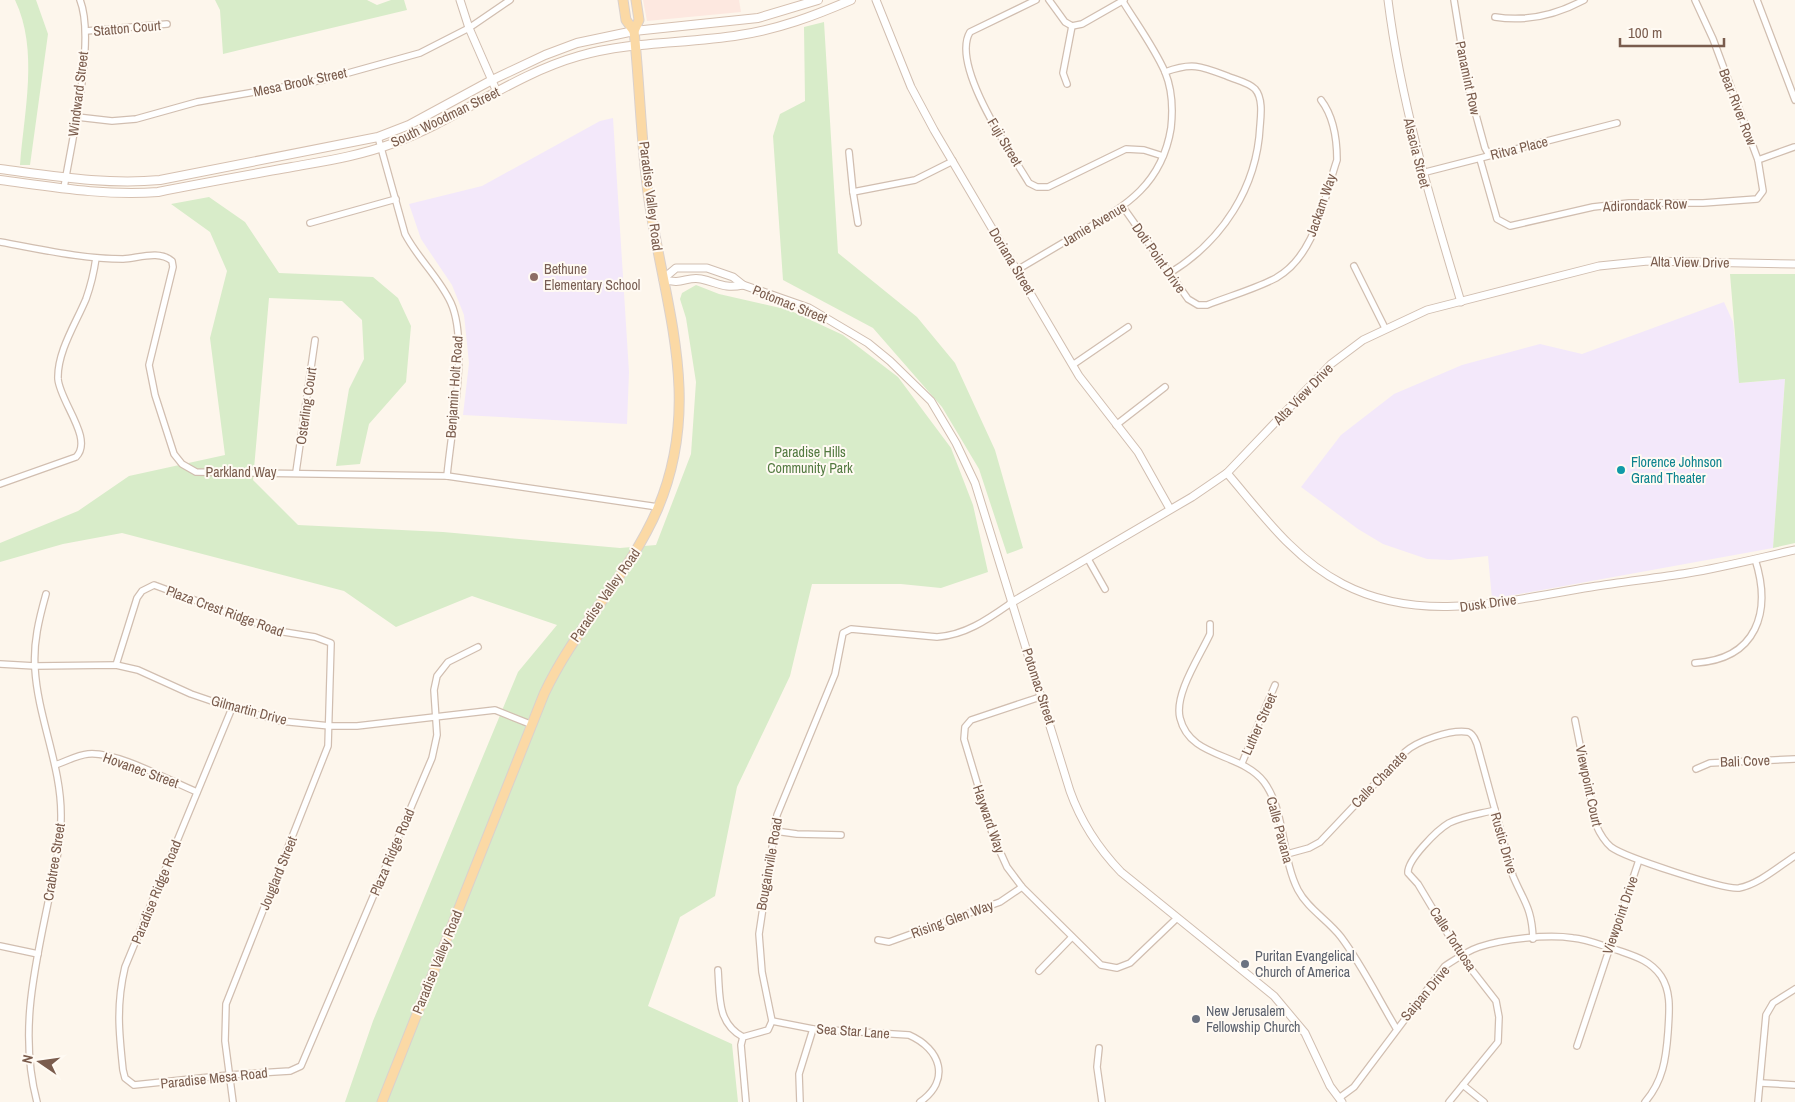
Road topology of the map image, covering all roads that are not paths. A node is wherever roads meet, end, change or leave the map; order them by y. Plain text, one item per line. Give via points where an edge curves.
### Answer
1 (80, 0) edge
2 (460, 0) edge
3 (510, 0) edge
4 (623, 0) edge
5 (636, 0) edge
6 (818, 0) edge
7 (851, 0) edge
8 (876, 0) edge
9 (1036, 0) edge
10 (1049, 0) edge
11 (1123, 0) edge
12 (1388, 0) edge
13 (1454, 0) edge
14 (1584, 0) edge
15 (1695, 0) edge
16 (1757, 0) edge
17 (1495, 17) dead end
18 (168, 24) dead end
19 (1072, 26) junction
20 (469, 28) junction
21 (86, 31) junction
22 (634, 31) junction
23 (636, 45) junction
24 (1165, 72) junction
25 (492, 80) junction
26 (1067, 84) dead end
27 (497, 92) junction
28 (1321, 100) dead end
29 (1795, 100) edge
30 (77, 117) junction
31 (1617, 123) dead end
32 (378, 137) junction
33 (381, 147) junction
34 (1794, 147) dead end
35 (848, 152) dead end
36 (1489, 155) junction
37 (1163, 156) junction
38 (1480, 159) junction
39 (1758, 160) junction
40 (953, 161) junction
41 (0, 168) edge
42 (1422, 173) junction
43 (65, 178) junction
44 (0, 180) edge
45 (64, 188) junction
46 (853, 192) junction
47 (396, 199) junction
48 (1123, 207) junction
49 (310, 222) dead end
50 (858, 223) dead end
51 (0, 242) edge
52 (96, 258) junction
53 (1795, 264) edge
54 (1354, 266) dead end
55 (1017, 270) junction
56 (1170, 273) junction
57 (663, 279) junction
58 (743, 285) junction
59 (1461, 302) junction
60 (1198, 304) joint
61 (1128, 327) dead end
62 (1385, 328) junction
63 (315, 340) dead end
64 (1074, 364) junction
65 (1165, 387) dead end
66 (1116, 425) junction
67 (296, 472) junction
68 (1227, 473) junction
69 (447, 476) junction
70 (0, 484) edge
71 (658, 507) junction
72 (1170, 509) junction
73 (1795, 550) edge
74 (1088, 559) junction
75 (1755, 559) junction
76 (1105, 589) dead end
77 (46, 594) dead end
78 (1012, 603) junction
79 (1210, 624) dead end
80 (857, 629) joint
81 (332, 644) joint
82 (478, 647) dead end
83 (1696, 663) dead end
84 (0, 664) edge
85 (116, 665) junction
86 (35, 666) junction
87 (1276, 686) dead end
88 (1043, 696) junction
89 (232, 708) junction
90 (435, 718) junction
91 (1575, 720) dead end
92 (530, 724) junction
93 (330, 726) junction
94 (1477, 744) joint
95 (1795, 759) edge
96 (1242, 763) junction
97 (54, 765) junction
98 (1696, 769) dead end
99 (197, 792) junction
100 (1495, 810) junction
101 (775, 830) junction
102 (842, 835) dead end
103 (1287, 854) junction
104 (1795, 856) edge
105 (1639, 860) junction
106 (1022, 887) junction
107 (1176, 919) junction
108 (1072, 937) junction
109 (1533, 939) junction
110 (878, 940) dead end
111 (0, 946) edge
112 (1609, 948) junction
113 (38, 954) junction
114 (1461, 956) junction
115 (718, 970) dead end
116 (1039, 971) dead end
117 (1795, 989) edge
118 (772, 1021) junction
119 (813, 1028) junction
120 (1396, 1028) junction
121 (744, 1037) junction
122 (1577, 1046) dead end
123 (1099, 1048) dead end
124 (299, 1068) joint
125 (229, 1075) junction
126 (129, 1082) joint
127 (1761, 1083) junction
128 (1463, 1085) junction
129 (1795, 1085) edge
130 (1338, 1101) edge
131 (36, 1102) edge
132 (233, 1102) edge
133 (382, 1102) edge
134 (746, 1102) edge
135 (800, 1102) edge
136 (920, 1102) edge
137 (1102, 1102) edge
138 (1449, 1102) edge
139 (1484, 1102) edge
140 (1645, 1102) edge
141 (1758, 1102) edge

1 - 21 street, Windward Street
2 - 20 street
3 - 20 street, Mesa Brook Street
4 - 22 main road, Paradise Valley Road via 626,20
5 - 22 main road, Paradise Valley Road via 639,20
6 - 22 main road, South Woodman Street via 758,18
7 - 23 main road, South Woodman Street via 795,23 764,31
8 - 40 street, Doriana Street via 911,87
9 - 37 street, Fuji Street via 970,32 965,46 980,99 1029,183 1037,187 1048,186 1126,149
10 - 19 street via 1065,22
11 - 19 street via 1082,24
11 - 24 street, Jamie Avenue
12 - 42 street, Alsacia Street via 1404,96
13 - 36 street, Panamint Row via 1468,86
14 - 17 street via 1566,10 1535,18
15 - 39 street, Bear River Row
16 - 29 street
18 - 21 street, Statton Court
19 - 26 street via 1063,73
20 - 25 street
20 - 30 street, Mesa Brook Street via 420,53 323,80 197,102 136,118 112,121
21 - 30 street, Windward Street
22 - 23 main road, Paradise Valley Road
22 - 25 main road, South Woodman Street via 577,43
23 - 27 main road, South Woodman Street via 577,56
23 - 57 main road, Paradise Valley Road via 649,199
24 - 37 street, Jamie Avenue via 1172,114 1170,136
24 - 56 street via 1184,66 1199,66 1249,85 1260,96 1261,113 1255,162 1235,210 1200,252
25 - 27 street
25 - 32 main road, South Woodman Street via 409,125
27 - 33 main road, South Woodman Street via 412,136
28 - 60 street, Jackam Way via 1330,112 1336,160 1307,247 1276,278 1207,305
30 - 43 street, Windward Street
31 - 36 street, Ritva Place
32 - 33 street, Benjamin Holt Road
32 - 43 main road, South Woodman Street via 160,180 111,182
33 - 45 main road, South Woodman Street via 158,192 130,194
33 - 47 street, Benjamin Holt Road
34 - 39 street
35 - 46 street
36 - 38 street, Ritva Place
37 - 48 street, Jamie Avenue via 1147,184
38 - 39 street, Adirondack Row via 1496,219 1510,226 1593,206 1755,200 1763,191
38 - 42 street, Ritva Place
40 - 46 street via 915,180
40 - 55 street, Doriana Street
41 - 43 main road, South Woodman Street
42 - 59 street, Alsacia Street
43 - 45 street, Windward Street
44 - 45 main road, South Woodman Street
46 - 50 street
47 - 49 street
47 - 69 street, Benjamin Holt Road via 405,234 446,292 458,326 459,357
48 - 55 street, Jamie Avenue
48 - 56 street, Doti Point Drive
51 - 52 street, Parkland Way
52 - 67 street, Parkland Way via 161,255 172,261 149,364 155,395 174,454 182,464 196,472
52 - 70 street via 92,282 62,353 58,372 62,396 82,439 81,451 76,457
53 - 59 street, Alta View Drive via 1648,261 1599,266
54 - 62 street
55 - 64 street, Doriana Street
56 - 60 street, Doti Point Drive via 1188,299
57 - 58 street, Potomac Street via 675,283 700,279 730,288
57 - 58 street, Potomac Street via 676,268 697,267 733,277
57 - 71 main road, Paradise Valley Road via 677,347 680,396 675,449
58 - 78 street, Potomac Street via 809,308 836,323 890,361 931,401 975,483
59 - 62 street, Alta View Drive via 1427,310
61 - 64 street
62 - 68 street, Alta View Drive via 1331,364
63 - 67 street, Osterling Court
64 - 66 street, Doriana Street via 1079,376
65 - 66 street
66 - 72 street, Doriana Street via 1138,452
67 - 69 street, Parkland Way
68 - 72 street, Alta View Drive
68 - 75 street, Dusk Drive via 1283,538 1312,564 1357,591 1412,606 1465,607 1688,573
69 - 71 street, Parkland Way
71 - 92 main road, Paradise Valley Road via 624,573 561,659
72 - 74 street, Alta View Drive
73 - 75 street, Dusk Drive
74 - 76 street
74 - 78 street, Alta View Drive
75 - 83 street via 1762,598 1755,629 1729,656 1715,662
77 - 86 street, Crabtree Street via 36,635
78 - 80 street, Alta View Drive via 974,628 944,636
78 - 88 street, Potomac Street
79 - 96 street, Calle Pavana via 1210,634 1179,699 1180,718 1187,733 1199,746
80 - 101 street, Bougainville Road via 843,634 835,674 785,791
81 - 85 street, Plaza Crest Ridge Road via 315,637 278,631 154,585 142,591 137,598
81 - 93 street, Jouglard Street
82 - 90 street, Plaza Ridge Road via 448,662 440,671 434,690
84 - 86 street, Gilmartin Drive
85 - 86 street, Gilmartin Drive
85 - 89 street, Gilmartin Drive via 138,670
86 - 97 street, Crabtree Street
87 - 96 street, Luther Street
88 - 106 street, Hayward Way via 971,720 964,731 998,850
88 - 107 street, Potomac Street via 1070,791 1087,828 1121,872
89 - 93 street, Gilmartin Drive via 280,721
89 - 99 street, Paradise Ridge Road
90 - 92 street, Gilmartin Drive via 495,710
90 - 93 street, Gilmartin Drive
90 - 124 street, Plaza Ridge Road via 437,735 430,764
91 - 105 street, Viewpoint Court via 1601,836 1611,847
92 - 133 main road, Paradise Valley Road
93 - 125 street, Jouglard Street via 328,746 311,792 226,1004 224,1019
94 - 100 street, Rustic Drive
94 - 103 street, Calle Chanate via 1468,732 1429,738 1414,744 1320,842
95 - 98 street, Bali Cove via 1710,763
96 - 103 street, Calle Pavana via 1258,775 1271,794
97 - 99 street, Hovanec Street via 86,754 99,754 117,758
97 - 113 street, Crabtree Street via 60,796 60,836
99 - 126 street, Paradise Ridge Road via 125,968 118,1022 123,1070
100 - 109 street, Rustic Drive via 1513,876 1529,908
100 - 114 street, Calle Tortuosa via 1450,823 1438,832 1408,868 1408,873 1418,884
101 - 102 street
101 - 118 street, Bougainville Road via 759,934 762,972
103 - 120 street, Calle Pavana via 1295,883 1306,903 1339,935
104 - 105 street, Viewpoint Drive via 1752,884 1732,888
105 - 112 street, Viewpoint Drive
106 - 108 street, Hayward Way
106 - 110 street, Rising Glen Way via 1000,902 888,942
107 - 108 street, Hayward Way via 1130,963 1111,968 1101,965
107 - 130 street, Potomac Street via 1274,996 1298,1021
108 - 116 street
109 - 112 street, Saipan Drive via 1574,938
109 - 114 street, Saipan Drive via 1489,944
111 - 113 street
112 - 122 street, Viewpoint Drive
112 - 140 street, Saipan Drive via 1646,960 1658,972 1667,989 1670,1006 1666,1060 1657,1085
113 - 131 street, Crabtree Street via 30,988 28,1033
114 - 120 street, Saipan Drive via 1446,966
114 - 128 street, Calle Tortuosa via 1496,1001 1500,1034 1498,1042
115 - 121 street via 722,1016 732,1031
117 - 127 street via 1773,1003 1766,1015
118 - 119 street, Sea Star Lane
118 - 121 street via 768,1030
119 - 135 street via 799,1074
119 - 136 street, Sea Star Lane via 909,1035 919,1040 937,1058 939,1074 931,1094
120 - 130 street, Saipan Drive via 1354,1086
121 - 134 street via 740,1045
123 - 137 street via 1097,1067
124 - 125 street, Paradise Mesa Road
125 - 126 street, Paradise Mesa Road via 139,1086
125 - 132 street, Jouglard Street
127 - 129 street
127 - 141 street
128 - 138 street, Calle Tortuosa
128 - 139 street

